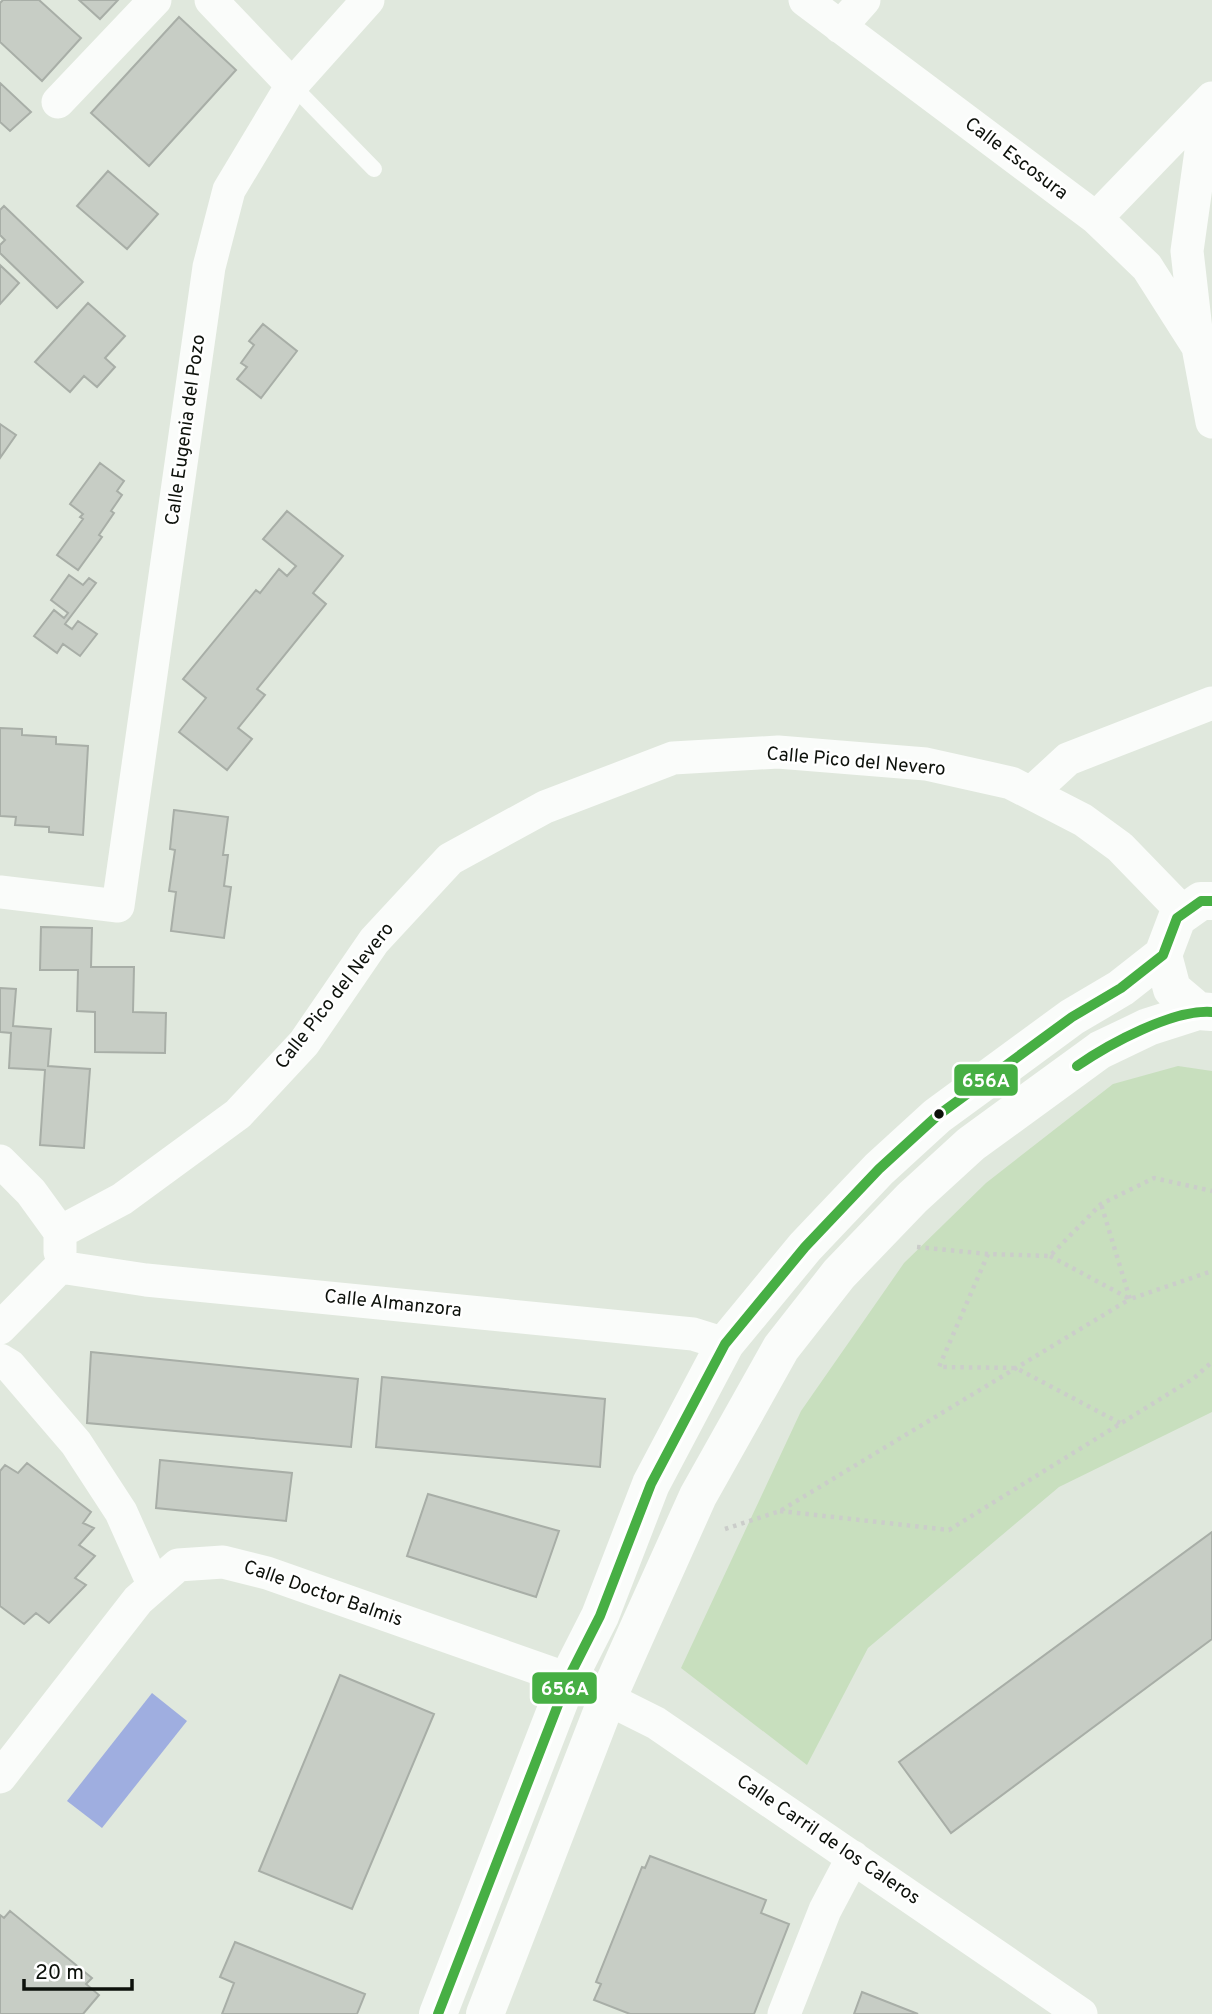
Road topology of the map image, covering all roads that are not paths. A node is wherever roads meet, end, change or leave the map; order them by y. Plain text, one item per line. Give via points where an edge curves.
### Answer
1 (155, 0) edge
2 (211, 0) edge
3 (368, 0) edge
4 (805, 0) edge
5 (864, 0) edge
6 (840, 27) junction
7 (292, 85) junction
8 (1212, 98) edge
9 (58, 102) dead end
10 (1212, 126) edge
11 (374, 169) dead end
12 (1096, 218) junction
13 (1198, 347) junction
14 (1212, 422) edge
15 (1212, 703) edge
16 (1031, 793) junction
17 (0, 892) edge
18 (1198, 907) edge
19 (1163, 955) junction
20 (1205, 1012) edge
21 (0, 1161) edge
22 (60, 1232) junction
23 (60, 1266) junction
24 (0, 1328) edge
25 (725, 1344) junction
26 (0, 1360) edge
27 (154, 1586) junction
28 (568, 1679) junction
29 (607, 1699) junction
30 (0, 1777) edge
31 (853, 1857) junction
32 (438, 2014) edge
33 (485, 2014) edge
34 (784, 2014) edge
35 (1081, 2014) edge

1 - 9 street
2 - 7 street
3 - 7 street, Calle Eugenia del Pozo
4 - 6 street, Calle Escosura
5 - 6 street
6 - 12 street, Calle Escosura
7 - 11 lane
7 - 17 street, Calle Eugenia del Pozo via 229,190 209,267 118,906
8 - 12 street
10 - 13 street via 1201,151 1187,251
12 - 13 street, Calle Escosura via 1147,267
13 - 14 street
15 - 16 street via 1068,759
16 - 18 street, Calle Pico del Nevero via 1083,820
16 - 22 street, Calle Pico del Nevero via 1011,783 926,764 778,752 673,758 545,807 450,859 374,941 304,1042 238,1114 122,1199
18 - 19 street via 1177,918
19 - 20 street via 1172,989
19 - 25 street via 937,1116 805,1247
20 - 29 street via 1148,1027 1100,1050 971,1144 839,1274 781,1348 698,1496
21 - 22 street via 31,1192
22 - 23 street
23 - 24 street
23 - 25 street, Calle Almanzora via 146,1280 693,1334
25 - 28 street via 652,1484 600,1616
26 - 27 street via 76,1443 121,1512
27 - 28 street, Calle Doctor Balmis via 178,1565 223,1562 267,1573
27 - 30 street, Calle Doctor Balmis via 138,1600
28 - 29 street, Calle Carril de los Caleros
28 - 32 street
29 - 31 street, Calle Carril de los Caleros via 656,1723
29 - 33 street
31 - 34 street via 825,1910
31 - 35 street, Calle Carril de los Caleros

